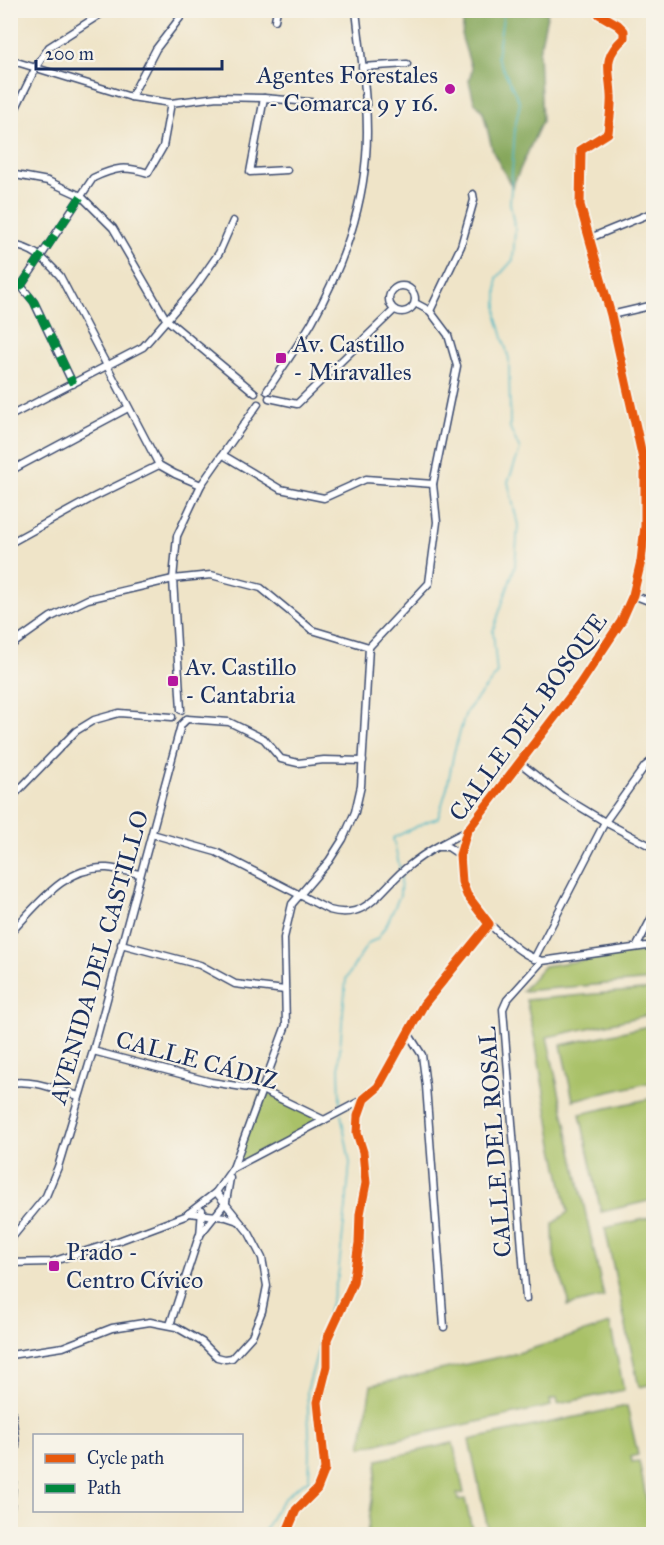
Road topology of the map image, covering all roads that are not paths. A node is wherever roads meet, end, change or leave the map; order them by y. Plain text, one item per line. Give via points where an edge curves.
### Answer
1 (107, 10) edge
2 (186, 10) edge
3 (277, 10) edge
4 (356, 10) edge
5 (275, 20) dead end
6 (10, 60) edge
7 (407, 64) dead end
8 (36, 67) junction
9 (362, 67) junction
10 (131, 97) junction
11 (264, 99) junction
12 (171, 103) junction
13 (366, 107) junction
14 (10, 120) edge
15 (287, 170) dead end
16 (10, 174) edge
17 (473, 194) dead end
18 (81, 196) junction
19 (581, 212) dead end
20 (654, 212) edge
21 (234, 221) dead end
22 (590, 238) junction
23 (10, 245) edge
24 (42, 256) junction
25 (10, 283) edge
26 (21, 286) junction
27 (415, 303) junction
28 (654, 305) edge
29 (394, 310) junction
30 (430, 311) junction
31 (611, 315) junction
32 (166, 319) junction
33 (108, 366) junction
34 (73, 384) junction
35 (255, 393) junction
36 (268, 394) junction
37 (258, 404) junction
38 (128, 408) junction
39 (11, 414) edge
40 (223, 455) junction
41 (159, 465) junction
42 (10, 471) edge
43 (433, 484) junction
44 (201, 485) junction
45 (645, 526) junction
46 (654, 526) edge
47 (10, 543) edge
48 (173, 579) junction
49 (633, 595) junction
50 (654, 603) edge
51 (10, 646) edge
52 (369, 647) junction
53 (181, 710) junction
54 (172, 717) junction
55 (187, 719) junction
56 (182, 725) junction
57 (654, 759) edge
58 (363, 762) junction
59 (520, 764) junction
60 (10, 799) edge
61 (605, 822) junction
62 (467, 831) junction
63 (152, 834) junction
64 (453, 838) junction
65 (436, 847) junction
66 (459, 848) junction
67 (654, 848) edge
68 (140, 874) junction
69 (299, 895) junction
70 (654, 913) edge
71 (489, 924) junction
72 (10, 933) edge
73 (121, 944) junction
74 (654, 945) edge
75 (637, 946) junction
76 (534, 959) junction
77 (542, 961) junction
78 (285, 990) junction
79 (408, 1033) junction
80 (93, 1051) junction
81 (10, 1083) edge
82 (262, 1090) junction
83 (79, 1096) junction
84 (324, 1120) junction
85 (232, 1171) junction
86 (216, 1192) junction
87 (226, 1202) junction
88 (203, 1204) junction
89 (189, 1213) junction
90 (201, 1214) junction
91 (215, 1216) junction
92 (241, 1223) junction
93 (200, 1236) junction
94 (10, 1240) edge
95 (10, 1263) edge
96 (526, 1299) dead end
97 (170, 1325) junction
98 (444, 1327) dead end
99 (10, 1355) edge
100 (10, 1399) edge
101 (11, 1515) edge

1 - 8 street via 49,47
2 - 10 street via 156,49
3 - 5 street
4 - 9 street
6 - 8 street
7 - 9 street
8 - 10 street
8 - 14 street
9 - 13 street
10 - 12 street
11 - 12 street via 217,97
11 - 13 street
11 - 15 street via 250,172
12 - 18 street via 163,147 148,173 130,168 111,169 93,178
13 - 36 street via 366,157 345,251 312,321
16 - 18 street via 48,181
17 - 30 street via 461,246
18 - 24 street
18 - 32 street via 113,228
19 - 22 street, CALLE DEL BOSQUE
20 - 22 street
21 - 32 street via 219,253
22 - 31 street, CALLE DEL BOSQUE
23 - 24 street
24 - 26 street
24 - 33 street via 60,276
25 - 26 street
26 - 34 street via 34,302
27 - 29 street via 407,312
27 - 29 street via 413,292 398,287 390,295
27 - 30 street
28 - 31 street
29 - 36 street via 297,404
30 - 43 street via 448,335 457,366
31 - 45 street, CALLE DEL BOSQUE via 645,468
32 - 33 street via 143,347
32 - 35 street
33 - 34 street
33 - 38 street
34 - 39 street
35 - 36 street via 259,390
35 - 37 street
36 - 37 street via 265,404
37 - 40 street
38 - 41 street
38 - 42 street
40 - 43 street via 280,489 324,498 366,479
40 - 44 street
41 - 44 street
41 - 47 street
43 - 52 street via 437,522 429,583
44 - 48 street via 177,536
45 - 46 street
45 - 49 street, CALLE DEL BOSQUE
48 - 51 street via 88,599 51,617
48 - 52 street via 211,575 261,588 312,630
48 - 53 street
49 - 50 street
49 - 59 street, CALLE DEL BOSQUE via 600,655
52 - 58 street
53 - 54 street
53 - 55 street
54 - 56 street
54 - 60 street via 119,713 94,720 76,731
55 - 56 street
55 - 58 street via 229,722 264,739 281,759 298,763 324,759
56 - 63 street, AVENIDA DEL CASTILLO
57 - 61 street
58 - 69 street via 355,812 343,839
59 - 61 street
59 - 62 street, CALLE DEL BOSQUE
61 - 67 street
61 - 76 street
62 - 64 street
62 - 66 street, CALLE DEL BOSQUE
63 - 68 street, AVENIDA DEL CASTILLO
63 - 69 street via 216,852
64 - 65 street
64 - 66 street
64 - 66 street via 461,838
65 - 66 street, CALLE DEL BOSQUE
65 - 69 street via 391,880 376,900 353,912 329,910
66 - 71 street, CALLE DEL BOSQUE via 467,895
68 - 72 street via 107,868 82,870 58,883
68 - 73 street, AVENIDA DEL CASTILLO
69 - 78 street via 292,904 284,938
70 - 75 street
71 - 76 street, CALLE DEL BOSQUE
71 - 79 street via 424,1004
73 - 78 street via 200,965 235,984
73 - 80 street, AVENIDA DEL CASTILLO
74 - 75 street
75 - 77 street
76 - 77 street, CALLE DEL BOSQUE
77 - 96 street, CALLE DEL ROSAL via 507,1000 503,1010
78 - 82 street via 286,1025
79 - 84 street via 378,1087
79 - 98 street via 422,1056 426,1086
80 - 82 street, CALLE CÁDIZ via 211,1082
80 - 83 street, AVENIDA DEL CASTILLO
81 - 83 street via 36,1084
82 - 84 street, CALLE CÁDIZ
82 - 85 street
83 - 94 street, AVENIDA DEL CASTILLO via 46,1196
84 - 85 street
85 - 86 street
85 - 87 street
86 - 87 street
86 - 88 street
87 - 91 street
87 - 92 street
88 - 89 street
88 - 90 street
89 - 90 street
89 - 95 street via 51,1262
90 - 91 street
90 - 93 street
91 - 92 street
91 - 93 street
92 - 97 street via 262,1258 267,1286 252,1336 232,1358 225,1359
93 - 97 street
97 - 99 street via 134,1323 63,1347
100 - 101 street via 16,1444

